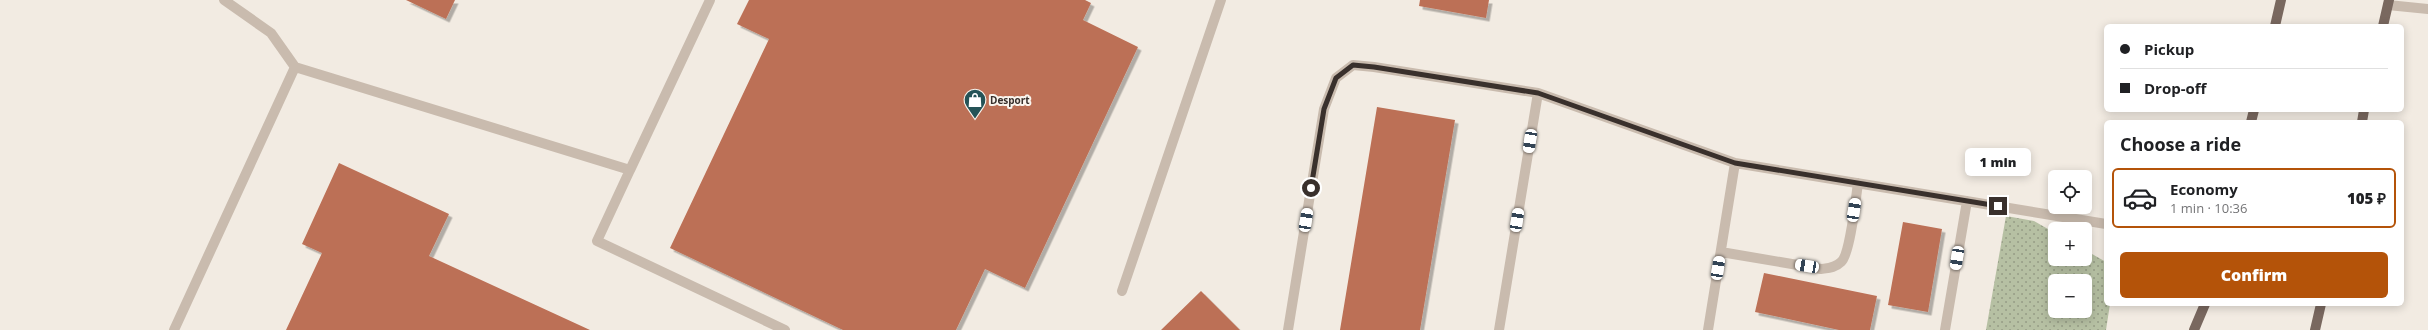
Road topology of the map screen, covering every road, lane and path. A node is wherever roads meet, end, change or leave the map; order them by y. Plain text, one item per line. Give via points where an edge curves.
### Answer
1 (224, 0) edge
2 (710, 0) edge
3 (1221, 0) edge
4 (2281, 0) edge
5 (2389, 3) edge
6 (2428, 9) edge
7 (2275, 24) edge
8 (2384, 24) edge
9 (295, 67) junction
10 (1538, 93) junction
11 (1735, 163) junction
12 (630, 170) junction
13 (1858, 183) junction
14 (1967, 201) junction
15 (2104, 224) edge
16 (1721, 252) junction
17 (1122, 291) dead end
18 (2204, 306) edge
19 (2205, 306) edge
20 (2321, 306) edge
21 (174, 330) edge
22 (785, 330) edge
23 (1288, 330) edge
24 (1499, 330) edge
25 (1708, 330) edge
26 (1945, 330) edge
27 (2194, 330) edge
28 (2200, 330) edge
29 (2315, 330) edge

1 - 9 lane via 271,33
2 - 12 lane
3 - 17 lane
4 - 7 main road
5 - 6 lane
5 - 8 main road
9 - 12 lane
9 - 21 lane
10 - 11 lane
10 - 23 lane via 1353,65 1336,78 1324,109
10 - 24 lane
11 - 13 lane
11 - 16 lane
12 - 22 lane via 597,241
13 - 14 lane
13 - 16 lane via 1847,250 1842,262 1834,267 1821,268
14 - 15 lane
14 - 26 lane
16 - 25 lane
18 - 27 main road
19 - 28 main road
20 - 29 main road

